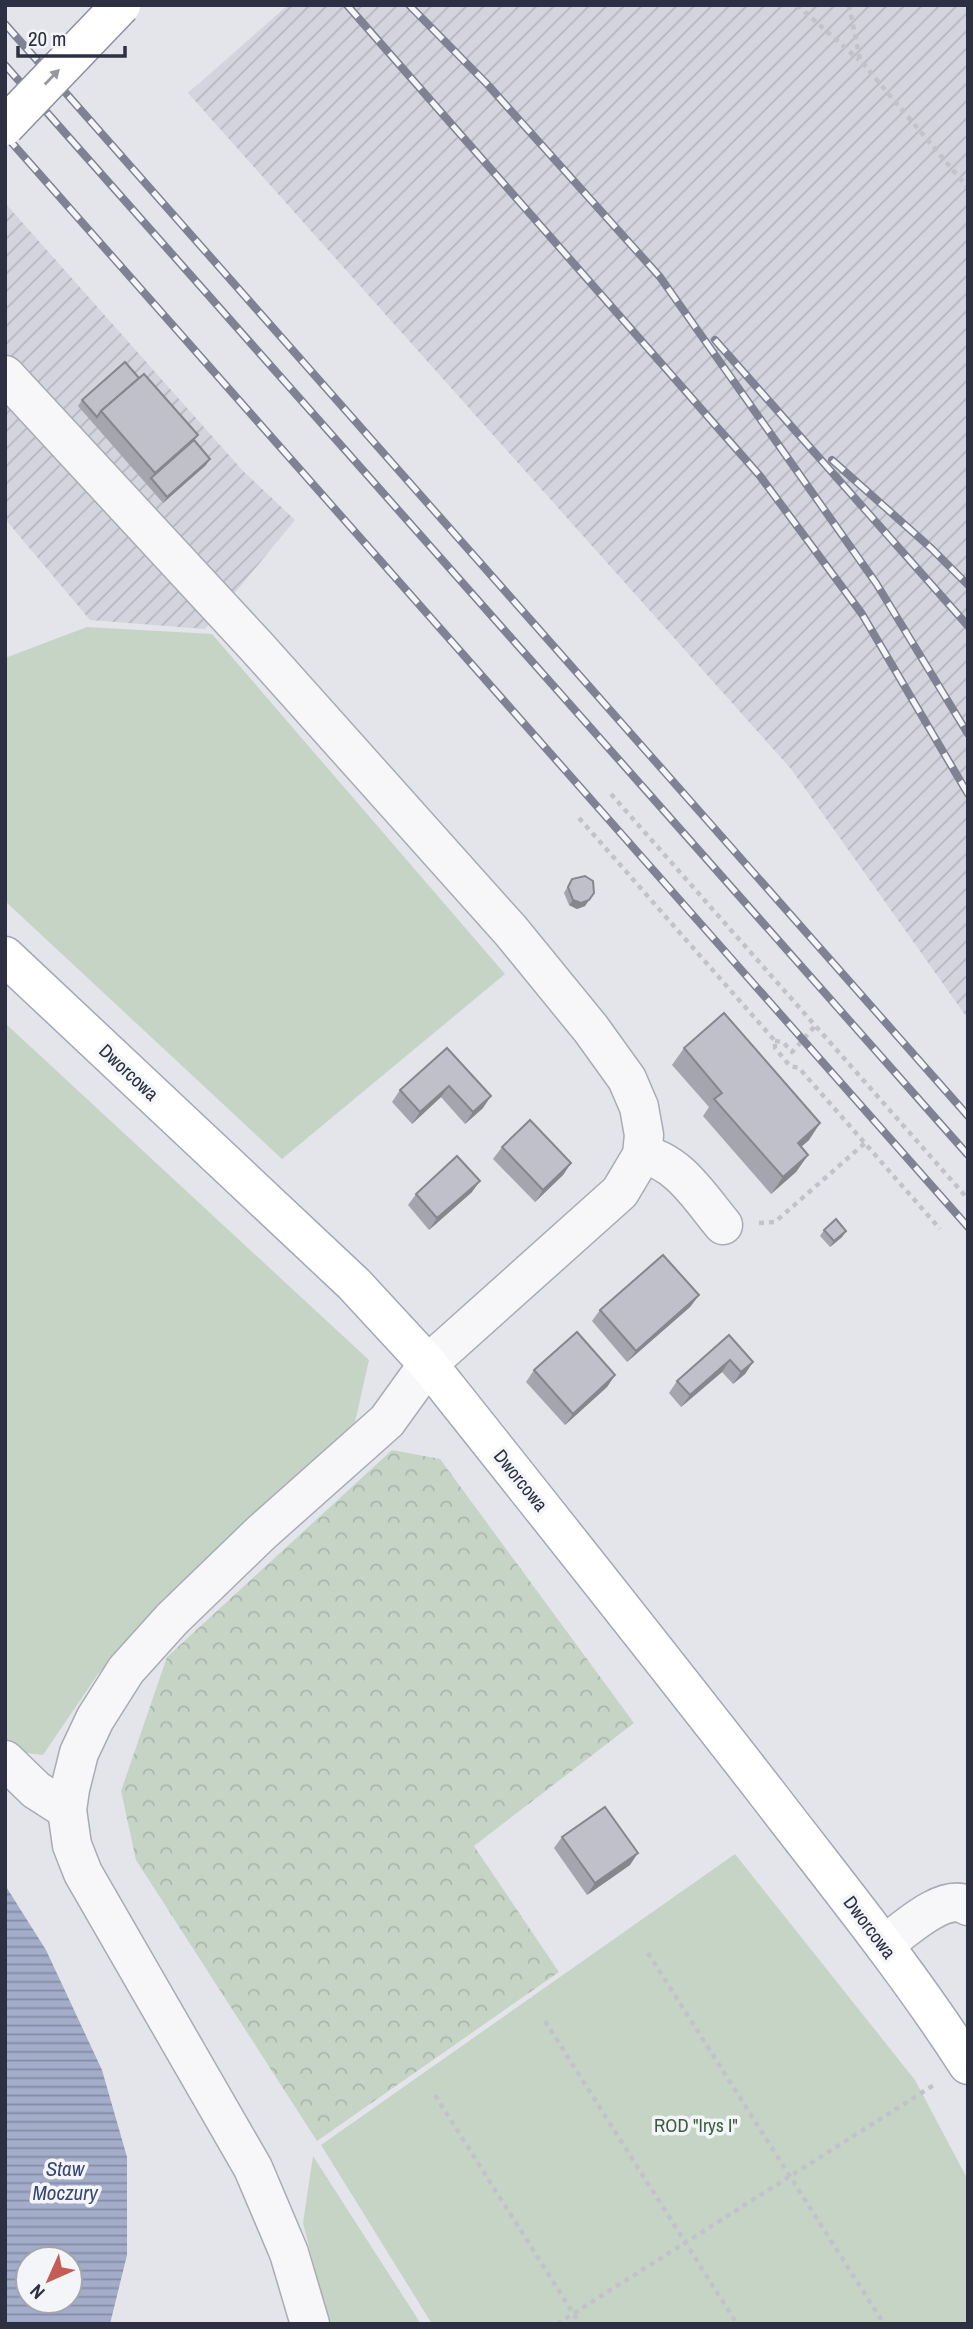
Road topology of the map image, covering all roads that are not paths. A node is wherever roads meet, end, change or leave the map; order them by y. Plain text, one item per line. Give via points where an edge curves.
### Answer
1 (121, 5) edge
2 (5, 127) edge
3 (5, 375) edge
4 (5, 956) edge
5 (642, 1155) junction
6 (723, 1225) road end
7 (428, 1364) junction
8 (5, 1760) edge
9 (67, 1810) junction
10 (968, 1906) edge
11 (884, 1945) junction
12 (955, 2073) edge
13 (310, 2324) edge

2 -> 1 main road, bridge
3 - 5 lane via 511,931 627,1079 639,1107
4 - 7 main road, Dworcowa via 354,1284
5 - 6 lane via 666,1163 678,1173
5 - 7 lane via 620,1192
7 - 9 lane via 387,1421 261,1533 126,1670 94,1719 79,1753
7 - 11 main road, Dworcowa
8 - 9 lane via 36,1790
9 - 13 lane via 72,1845 83,1873 253,2168 289,2253
10 - 11 lane via 953,1901 940,1905
11 - 12 main road, Dworcowa

